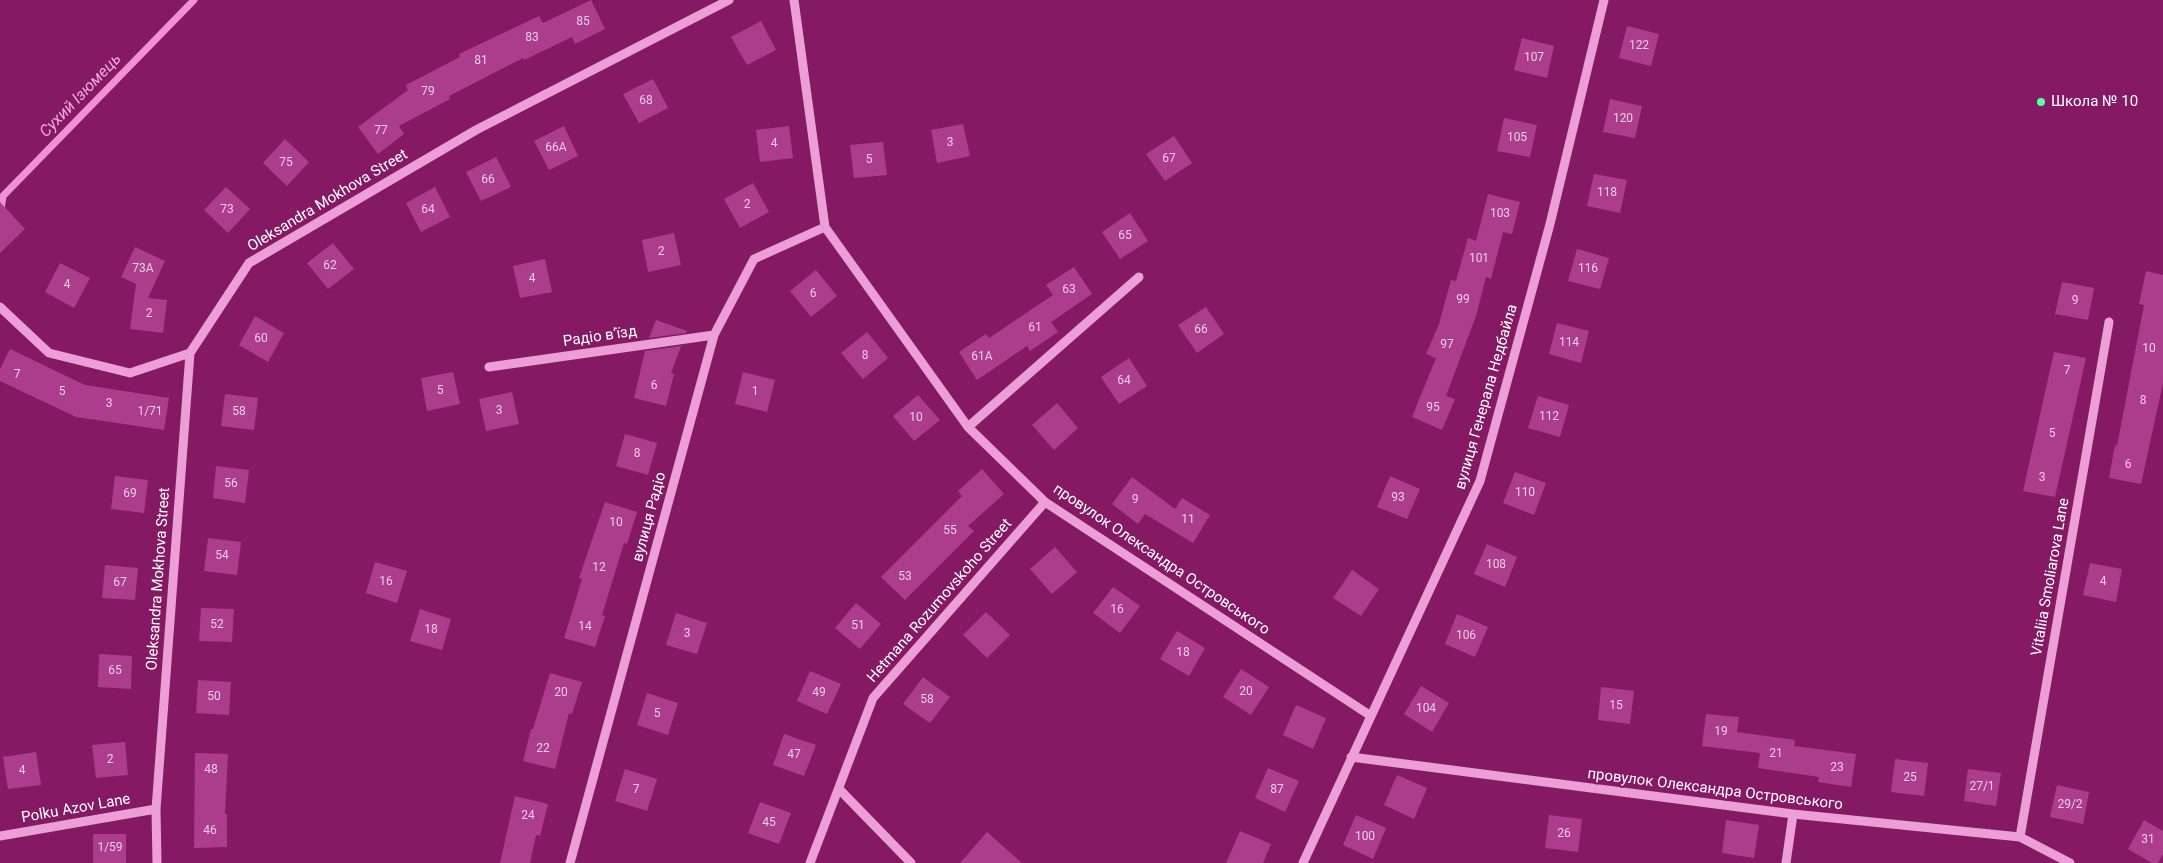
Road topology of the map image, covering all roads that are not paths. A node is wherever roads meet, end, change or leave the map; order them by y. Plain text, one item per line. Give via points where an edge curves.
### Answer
1 (729, 0) edge
2 (794, 0) edge
3 (1604, 0) edge
4 (824, 227) junction
5 (1139, 278) dead end
6 (0, 307) edge
7 (2109, 322) dead end
8 (714, 335) junction
9 (190, 353) junction
10 (489, 367) dead end
11 (968, 427) junction
12 (1046, 502) junction
13 (1371, 716) junction
14 (1352, 757) junction
15 (838, 789) junction
16 (156, 809) junction
17 (1793, 814) junction
18 (0, 836) edge
19 (2020, 837) junction
20 (157, 863) edge
21 (570, 863) edge
22 (810, 863) edge
23 (911, 863) edge
24 (1303, 863) edge
25 (1786, 863) edge
26 (2070, 863) edge

1 - 9 street, Oleksandra Mokhova Street via 476,130 249,263
2 - 4 street, провулок Олександра Островського
3 - 13 street, вулиця Генерала Недбайла via 1550,224 1480,481
4 - 8 street, вулиця Радіо via 754,260
4 - 11 street, провулок Олександра Островського
5 - 11 street
6 - 9 street via 49,353 130,373
7 - 19 street, Vitaliia Smoliarova Lane
8 - 10 street, Радіо в’їзд
8 - 21 street, вулиця Радіо
9 - 16 street, Oleksandra Mokhova Street
11 - 12 street, провулок Олександра Островського
12 - 13 street, провулок Олександра Островського
12 - 15 street, Hetmana Rozumovskoho Street via 873,698
13 - 14 street, вулиця Генерала Недбайла
14 - 17 street, провулок Олександра Островського
14 - 24 street, вулиця Генерала Недбайла
15 - 22 street, Hetmana Rozumovskoho Street
15 - 23 street
16 - 18 street, Polku Azov Lane
16 - 20 street, Oleksandra Mokhova Street
17 - 19 street, провулок Олександра Островського
17 - 25 street
19 - 26 street, провулок Олександра Островського

